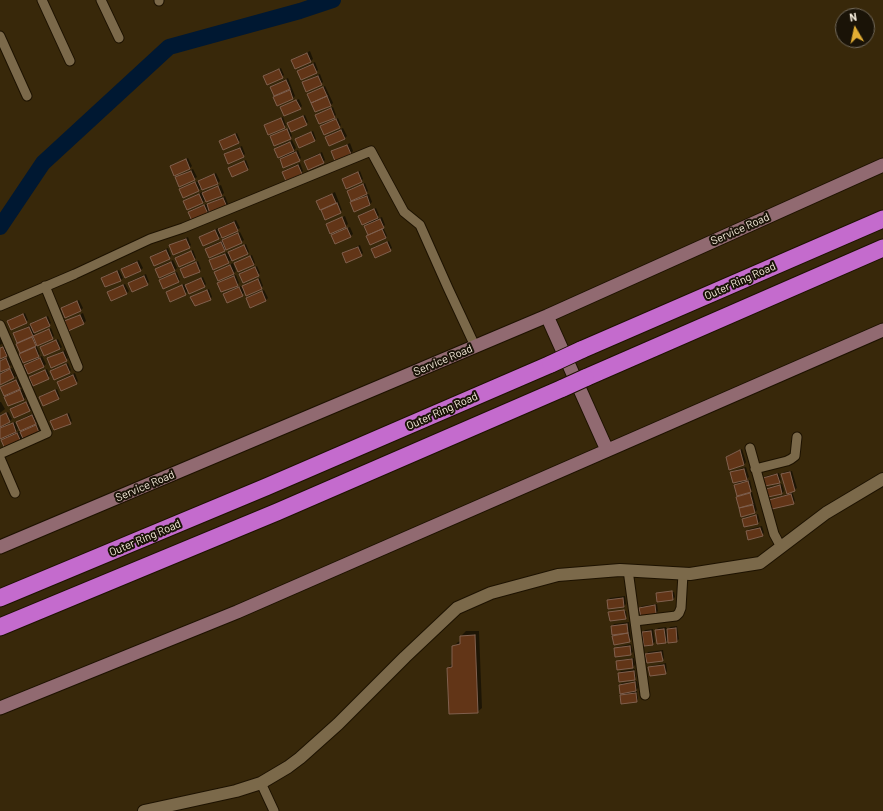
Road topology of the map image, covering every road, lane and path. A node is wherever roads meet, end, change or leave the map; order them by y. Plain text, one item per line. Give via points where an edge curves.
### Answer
1 (42, 0) edge
2 (101, 0) edge
3 (0, 36) edge
4 (119, 38) dead end
5 (70, 61) dead end
6 (28, 96) dead end
7 (883, 165) edge
8 (883, 219) edge
9 (883, 248) edge
10 (45, 286) junction
11 (0, 306) edge
12 (547, 316) junction
13 (0, 324) edge
14 (883, 330) edge
15 (475, 346) junction
16 (78, 366) dead end
17 (797, 437) dead end
18 (750, 448) dead end
19 (608, 450) junction
20 (0, 454) edge
21 (0, 458) edge
22 (755, 468) junction
23 (883, 479) edge
24 (15, 493) dead end
25 (781, 547) junction
26 (0, 548) edge
27 (628, 570) junction
28 (683, 574) junction
29 (0, 598) edge
30 (635, 621) junction
31 (0, 627) edge
32 (645, 695) dead end
33 (0, 708) edge
34 (261, 783) junction
35 (178, 807) edge
36 (144, 811) edge
37 (274, 811) edge

1 - 5 street
2 - 4 street
3 - 6 street
7 - 12 main road, Service Road
8 - 29 highway, Outer Ring Road, bridge via 280,481
9 - 31 highway, bridge via 277,512
10 - 11 street
10 - 15 street via 150,239 371,151 404,212 420,225
10 - 16 street
12 - 15 main road, Service Road
12 - 19 main road
13 - 20 street via 47,434
14 - 19 main road
15 - 26 main road, Service Road
17 - 22 street via 795,456 791,459
18 - 22 street
19 - 33 main road via 237,612
21 - 24 street
22 - 25 street via 774,534
23 - 25 street via 826,513
25 - 28 street via 760,562
27 - 28 street
27 - 30 street
27 - 34 street via 558,575 491,593 457,608 300,758
28 - 30 street via 679,614
30 - 32 street
34 - 35 street
34 - 37 street
35 - 36 street

